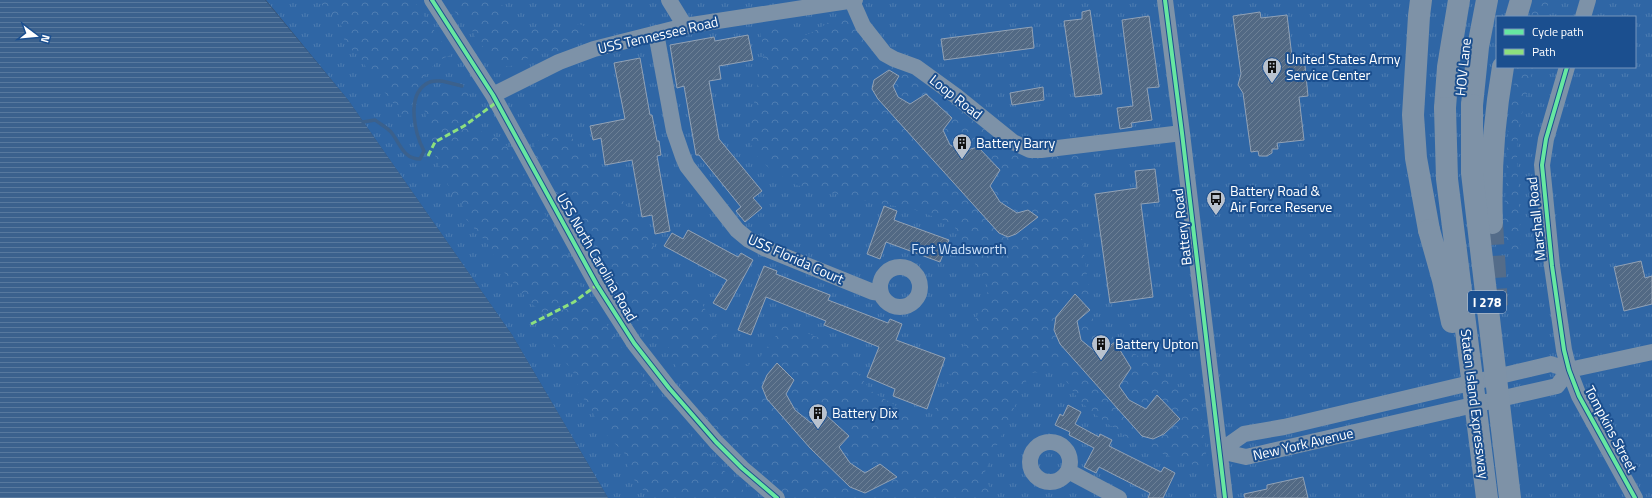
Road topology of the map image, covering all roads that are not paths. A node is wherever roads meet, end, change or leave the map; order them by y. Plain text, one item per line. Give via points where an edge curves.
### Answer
1 (432, 0) edge
2 (669, 0) edge
3 (854, 0) edge
4 (1165, 0) edge
5 (1421, 0) edge
6 (1459, 0) edge
7 (1470, 0) edge
8 (1478, 0) edge
9 (1487, 0) edge
10 (1521, 0) edge
11 (1588, 0) edge
12 (1516, 16) edge
13 (1583, 16) edge
14 (685, 26) junction
15 (1467, 28) junction
16 (656, 33) junction
17 (1503, 68) edge
18 (1568, 68) edge
19 (493, 95) junction
20 (1459, 106) junction
21 (1182, 133) junction
22 (1492, 223) tunnel mouth
23 (881, 293) dead end
24 (1652, 352) edge
25 (1569, 370) junction
26 (1284, 427) junction
27 (1471, 434) dead end
28 (1297, 446) junction
29 (1220, 451) junction
30 (1068, 471) dead end
31 (777, 498) edge
32 (1119, 498) edge
33 (1225, 498) edge
34 (1487, 498) edge
35 (1498, 498) edge
36 (1510, 498) edge
37 (1635, 498) edge

1 - 19 street, USS North Carolina Road
2 - 14 street
3 - 14 street, USS Tennessee Road
3 - 21 street, Loop Road via 863,26 885,54 916,67 1013,142 1030,150
4 - 21 street, Battery Road
5 - 27 highway, Staten Island Expressway / I 278, bridge via 1413,115 1416,158 1429,230 1453,325
6 - 20 highway, Staten Island Expressway / I 278 via 1448,67
7 - 15 highway
8 - 15 highway
9 - 20 highway, Staten Island Expressway / I 278 via 1478,47
10 - 12 highway
11 - 13 street
14 - 16 street, USS Tennessee Road
15 - 20 highway, HOV Lane
16 - 19 street, USS Tennessee Road via 594,49 559,62
16 - 23 street, USS Florida Court via 679,149 687,166 738,230 745,238 764,248
17 - 22 highway via 1493,142
18 - 25 street, Marshall Road via 1546,138 1542,165 1560,328
19 - 31 street, USS North Carolina Road via 597,285 634,343 716,442
20 - 34 highway, Staten Island Expressway / I 278, bridge via 1447,179
20 - 35 highway via 1461,183
20 - 36 highway, I 278, bridge via 1472,173
21 - 29 street, Battery Road
24 - 25 street, New York Avenue
25 - 26 street, New York Avenue via 1551,364
25 - 28 street, New York Avenue via 1557,386
25 - 37 street, Tompkins Street via 1580,396
26 - 28 street
26 - 29 street, New York Avenue via 1244,434
28 - 29 street, New York Avenue via 1246,457
29 - 33 street, Battery Road
30 - 32 street

